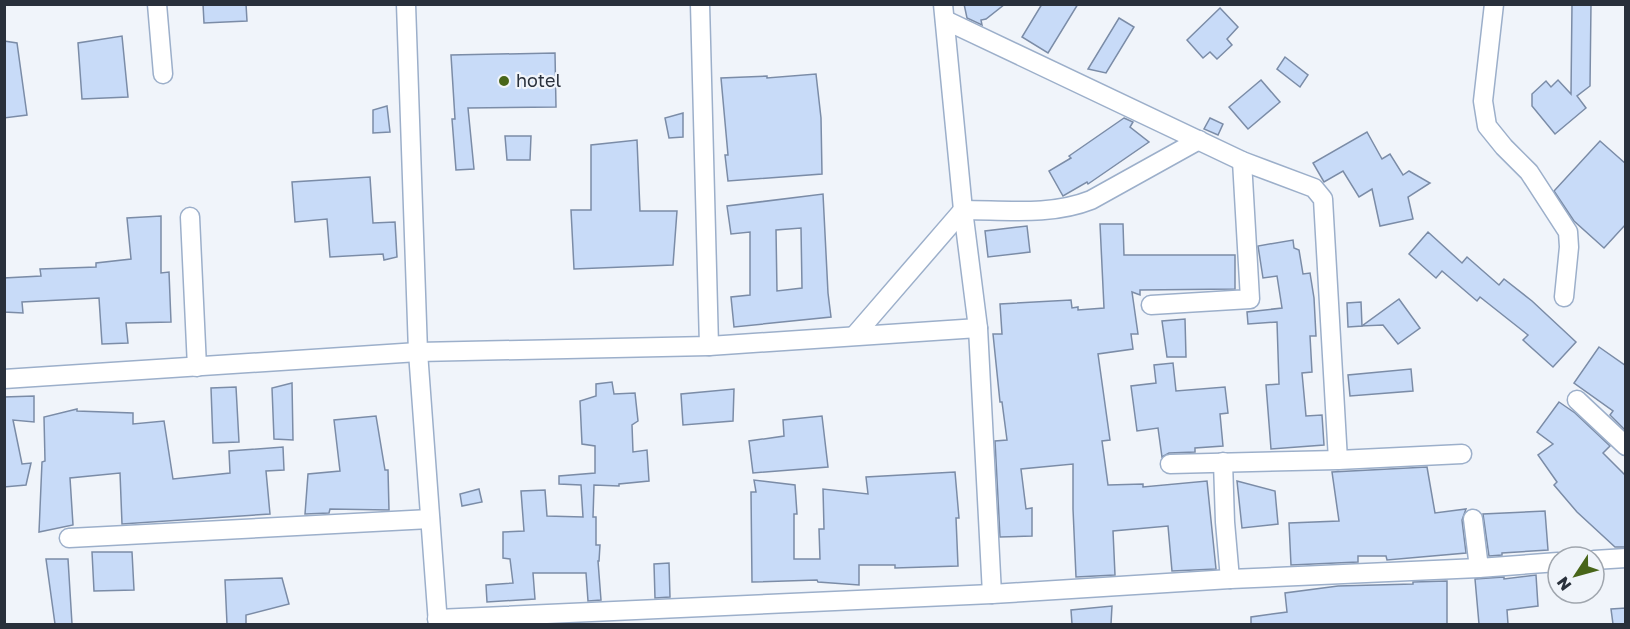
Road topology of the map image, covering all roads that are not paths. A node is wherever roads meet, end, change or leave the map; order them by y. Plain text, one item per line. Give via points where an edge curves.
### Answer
1 (157, 4) edge
2 (406, 4) edge
3 (700, 4) edge
4 (1494, 4) edge
5 (944, 12) edge
6 (163, 74) dead end
7 (1199, 140) junction
8 (1242, 161) junction
9 (963, 210) junction
10 (190, 217) dead end
11 (1564, 297) dead end
12 (1151, 305) dead end
13 (978, 328) junction
14 (855, 335) junction
15 (709, 346) junction
16 (418, 352) junction
17 (197, 367) junction
18 (4, 379) edge
19 (1577, 400) dead end
20 (1626, 446) edge
21 (1462, 454) dead end
22 (1338, 460) junction
23 (1223, 462) junction
24 (1170, 464) dead end
25 (430, 519) junction
26 (1473, 519) dead end
27 (69, 538) dead end
28 (1626, 558) edge
29 (1606, 559) edge
30 (1546, 563) edge
31 (1479, 568) junction
32 (1230, 579) junction
33 (992, 594) junction
34 (438, 622) edge

1 - 6 street
2 - 16 street
3 - 15 street
4 - 11 street via 1483,101 1487,126 1540,185 1568,232
5 - 7 street
5 - 9 street
7 - 8 street
7 - 9 street via 1075,207
8 - 12 street via 1250,299
8 - 22 street via 1314,188 1323,199
9 - 13 street
9 - 14 street
10 - 17 street
13 - 14 street
13 - 33 street
14 - 15 street
15 - 16 street
16 - 17 street
16 - 25 street
17 - 18 street
19 - 20 street
21 - 22 street
22 - 23 street
23 - 24 street
23 - 32 street
25 - 27 street
25 - 34 street
26 - 31 street
28 - 29 street
30 - 31 street
31 - 32 street
32 - 33 street
33 - 34 street

